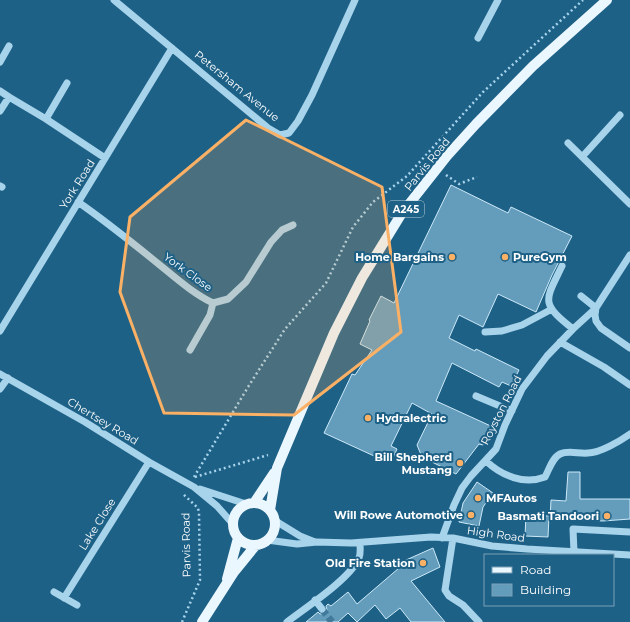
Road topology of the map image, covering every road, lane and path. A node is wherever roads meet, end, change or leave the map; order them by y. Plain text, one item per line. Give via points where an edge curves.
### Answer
1 (114, 0) edge
2 (355, 0) edge
3 (498, 0) edge
4 (583, 0) edge
5 (607, 0) edge
6 (478, 38) dead end
7 (9, 46) dead end
8 (172, 48) junction
9 (0, 62) edge
10 (67, 83) dead end
11 (0, 91) edge
12 (9, 98) junction
13 (0, 111) edge
14 (620, 115) dead end
15 (46, 119) junction
16 (568, 143) dead end
17 (582, 157) junction
18 (105, 158) junction
19 (437, 169) junction
20 (477, 177) dead end
21 (78, 202) junction
22 (630, 204) edge
23 (293, 225) dead end
24 (630, 255) edge
25 (562, 266) dead end
26 (581, 296) dead end
27 (213, 303) junction
28 (596, 308) junction
29 (552, 309) junction
30 (573, 328) junction
31 (0, 331) edge
32 (485, 332) dead end
33 (560, 342) junction
34 (630, 348) edge
35 (190, 350) dead end
36 (0, 374) edge
37 (8, 378) junction
38 (630, 385) edge
39 (0, 389) edge
40 (476, 396) dead end
41 (512, 411) junction
42 (630, 434) edge
43 (268, 454) dead end
44 (486, 461) junction
45 (149, 462) junction
46 (277, 468) junction
47 (194, 487) junction
48 (183, 494) dead end
49 (250, 503) junction
50 (272, 515) junction
51 (232, 523) junction
52 (630, 532) edge
53 (238, 538) junction
54 (442, 538) junction
55 (453, 538) junction
56 (267, 540) junction
57 (317, 542) junction
58 (360, 543) junction
59 (256, 545) junction
60 (574, 552) junction
61 (611, 554) edge
62 (614, 554) edge
63 (630, 555) edge
64 (226, 585) junction
65 (54, 592) dead end
66 (64, 598) junction
67 (315, 600) junction
68 (77, 605) dead end
69 (322, 609) tunnel mouth
70 (182, 622) edge
71 (202, 622) edge
72 (286, 622) edge
73 (479, 622) edge

1 - 8 street, Petersham Avenue
2 - 8 street, Petersham Avenue via 312,95 289,133 280,135 268,128
3 - 6 street
4 - 43 path via 483,92 406,176 373,202 354,227 326,283 285,329 194,477
5 - 19 main road, Parvis Road / A245 via 533,66 476,124
7 - 9 street
8 - 18 street, York Road
10 - 15 street
11 - 12 street
12 - 13 street
12 - 15 street
14 - 17 street
15 - 18 street
16 - 17 street
17 - 22 street
18 - 21 street, York Road
19 - 20 path via 459,184
19 - 46 main road, Parvis Road / A245 via 402,213 362,278 334,333
21 - 27 street, York Close via 185,285
21 - 31 street, York Road
23 - 27 street, York Close via 282,230 271,242 246,282 228,299
24 - 28 street
25 - 29 street via 549,296 549,306
26 - 28 street
27 - 35 street via 210,315
28 - 30 street, Royston Road
28 - 34 street via 596,321 601,328
29 - 30 street
29 - 32 street via 522,325 502,331
30 - 33 street, Royston Road
33 - 38 street
33 - 41 street, Royston Road via 526,382
36 - 37 street, Chertsey Road
37 - 39 street
37 - 45 street, Chertsey Road
40 - 41 street
41 - 44 street, Royston Road via 496,449
42 - 44 street via 590,453 560,454 552,461 545,477 536,481 520,480 495,469
44 - 54 street, Royston Road via 462,488
45 - 47 street, Chertsey Road
45 - 66 street, Lake Close
46 - 49 main road, Parvis Road / A245
46 - 50 main road, Parvis Road / A245
47 - 49 street, Chertsey Road
47 - 51 street, Chertsey Road via 217,506
48 - 70 path, Parvis Road via 198,508 199,513 200,580
49 - 50 main road via 260,504
49 - 51 main road via 236,512
50 - 56 main road via 274,531
50 - 57 street, High Road via 300,536
51 - 53 main road
52 - 60 street via 573,529
53 - 59 main road
53 - 64 main road
54 - 55 street, High Road
54 - 58 street, High Road via 417,537
55 - 60 street, High Road via 492,546
55 - 73 street via 445,590
56 - 57 street, High Road via 297,544
56 - 59 main road
57 - 58 street, High Road
58 - 67 street via 359,558 352,570
59 - 64 main road
60 - 61 street, High Road
62 - 63 street, High Road
64 - 71 main road
65 - 66 street
66 - 68 street
67 - 69 street
67 - 72 street

